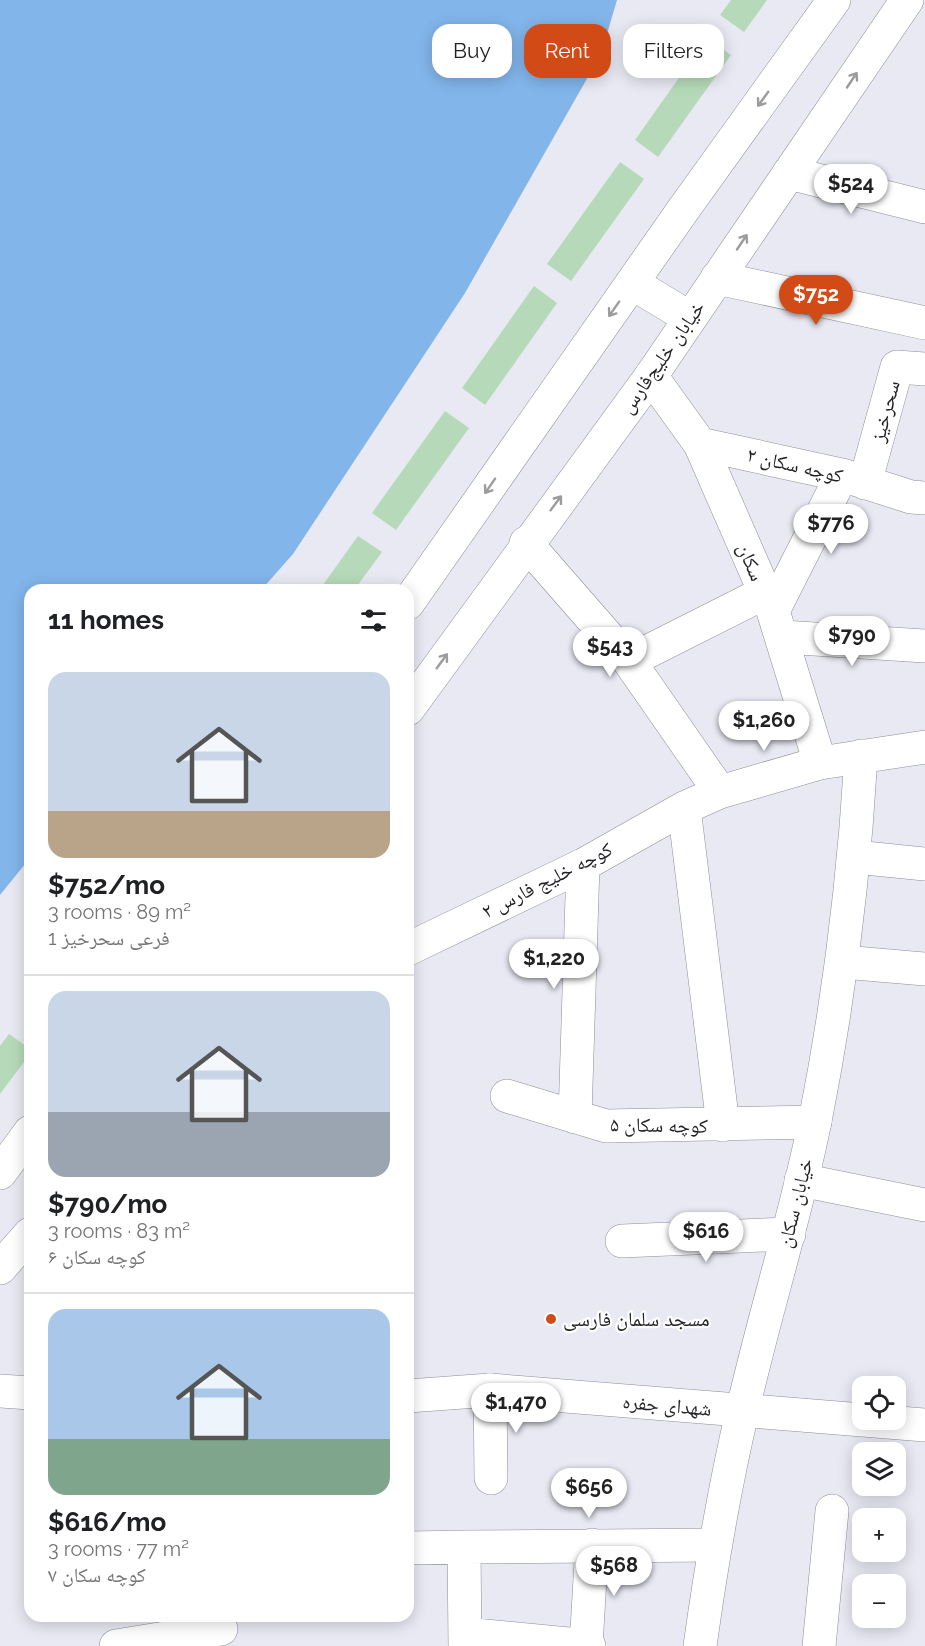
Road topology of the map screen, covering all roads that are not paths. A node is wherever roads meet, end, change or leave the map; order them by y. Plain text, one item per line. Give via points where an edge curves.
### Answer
1 (834, 0) edge
2 (907, 0) edge
3 (789, 173) junction
4 (925, 207) edge
5 (717, 278) junction
6 (632, 283) junction
7 (690, 318) junction
8 (925, 323) edge
9 (925, 369) edge
10 (651, 376) junction
11 (700, 444) junction
12 (854, 479) junction
13 (925, 498) edge
14 (526, 543) junction
15 (414, 594) edge
16 (773, 614) junction
17 (925, 646) edge
18 (629, 661) junction
19 (414, 701) edge
20 (925, 747) edge
21 (861, 756) junction
22 (820, 763) junction
23 (720, 792) junction
24 (684, 808) junction
25 (855, 857) junction
26 (925, 864) edge
27 (583, 865) junction
28 (414, 946) edge
29 (843, 962) junction
30 (925, 969) edge
31 (507, 1096) dead end
32 (575, 1117) junction
33 (815, 1122) junction
34 (723, 1125) junction
35 (24, 1140) edge
36 (0, 1173) edge
37 (801, 1180) junction
38 (925, 1205) edge
39 (789, 1234) junction
40 (24, 1241) edge
41 (622, 1241) dead end
42 (0, 1268) edge
43 (490, 1390) junction
44 (0, 1391) edge
45 (24, 1393) edge
46 (414, 1395) edge
47 (742, 1412) junction
48 (925, 1425) edge
49 (491, 1478) dead end
50 (832, 1511) dead end
51 (592, 1545) junction
52 (714, 1545) junction
53 (464, 1547) junction
54 (414, 1548) edge
55 (222, 1630) edge
56 (465, 1640) edge
57 (117, 1646) edge
58 (587, 1646) edge
59 (700, 1646) edge
60 (819, 1646) edge

1 -> 6 street
3 -> 2 street, خیابان خلیج‌فارس
3 - 4 street
5 -> 3 street, خیابان خلیج‌فارس
5 - 7 street, خیابان خلیج‌فارس
5 - 8 street
6 - 7 street
6 -> 15 street
7 - 10 street, خیابان خلیج‌فارس
9 - 12 street, سحرخیز via 897,367
10 - 11 street, سکان
14 -> 10 street, خیابان خلیج‌فارس
11 - 12 street, کوچه سکان ۲
11 - 16 street, سکان
12 - 13 street, کوچه سکان ۲
12 - 16 street
14 - 18 street
19 -> 14 street, خیابان خلیج‌فارس
16 - 17 street
16 - 18 street
16 - 22 street, سکان
18 - 23 street
20 - 21 street, کوچه خلیج فارس ۲
21 - 22 street, کوچه خلیج فارس ۲
21 - 25 street, خیابان سکان
22 - 23 street, کوچه خلیج فارس ۲
23 - 24 street, کوچه خلیج فارس ۲
24 - 27 street, کوچه خلیج فارس ۲
24 - 34 street
25 - 26 street
25 - 29 street, خیابان سکان
27 - 28 street, کوچه خلیج فارس ۲
27 - 32 street
29 - 30 street
29 - 33 street, خیابان سکان
31 - 32 street, کوچه سکان ۵
32 - 34 street, کوچه سکان ۵ via 606,1126
33 - 34 street, کوچه سکان ۵
33 - 37 street, خیابان سکان
35 - 36 street
37 - 38 street
37 - 39 street, خیابان سکان
39 - 41 street
39 - 47 street, خیابان سکان
40 - 42 street
43 - 46 street, شهدای جفره
43 - 47 street, شهدای جفره
43 - 49 street
44 - 45 street
47 - 48 street, شهدای جفره
47 - 52 street, خیابان سکان
50 - 60 street
51 - 52 street
51 - 53 street
51 - 58 street
52 - 59 street, خیابان سکان
53 - 54 street
53 - 56 street
55 - 57 street
56 - 58 street

